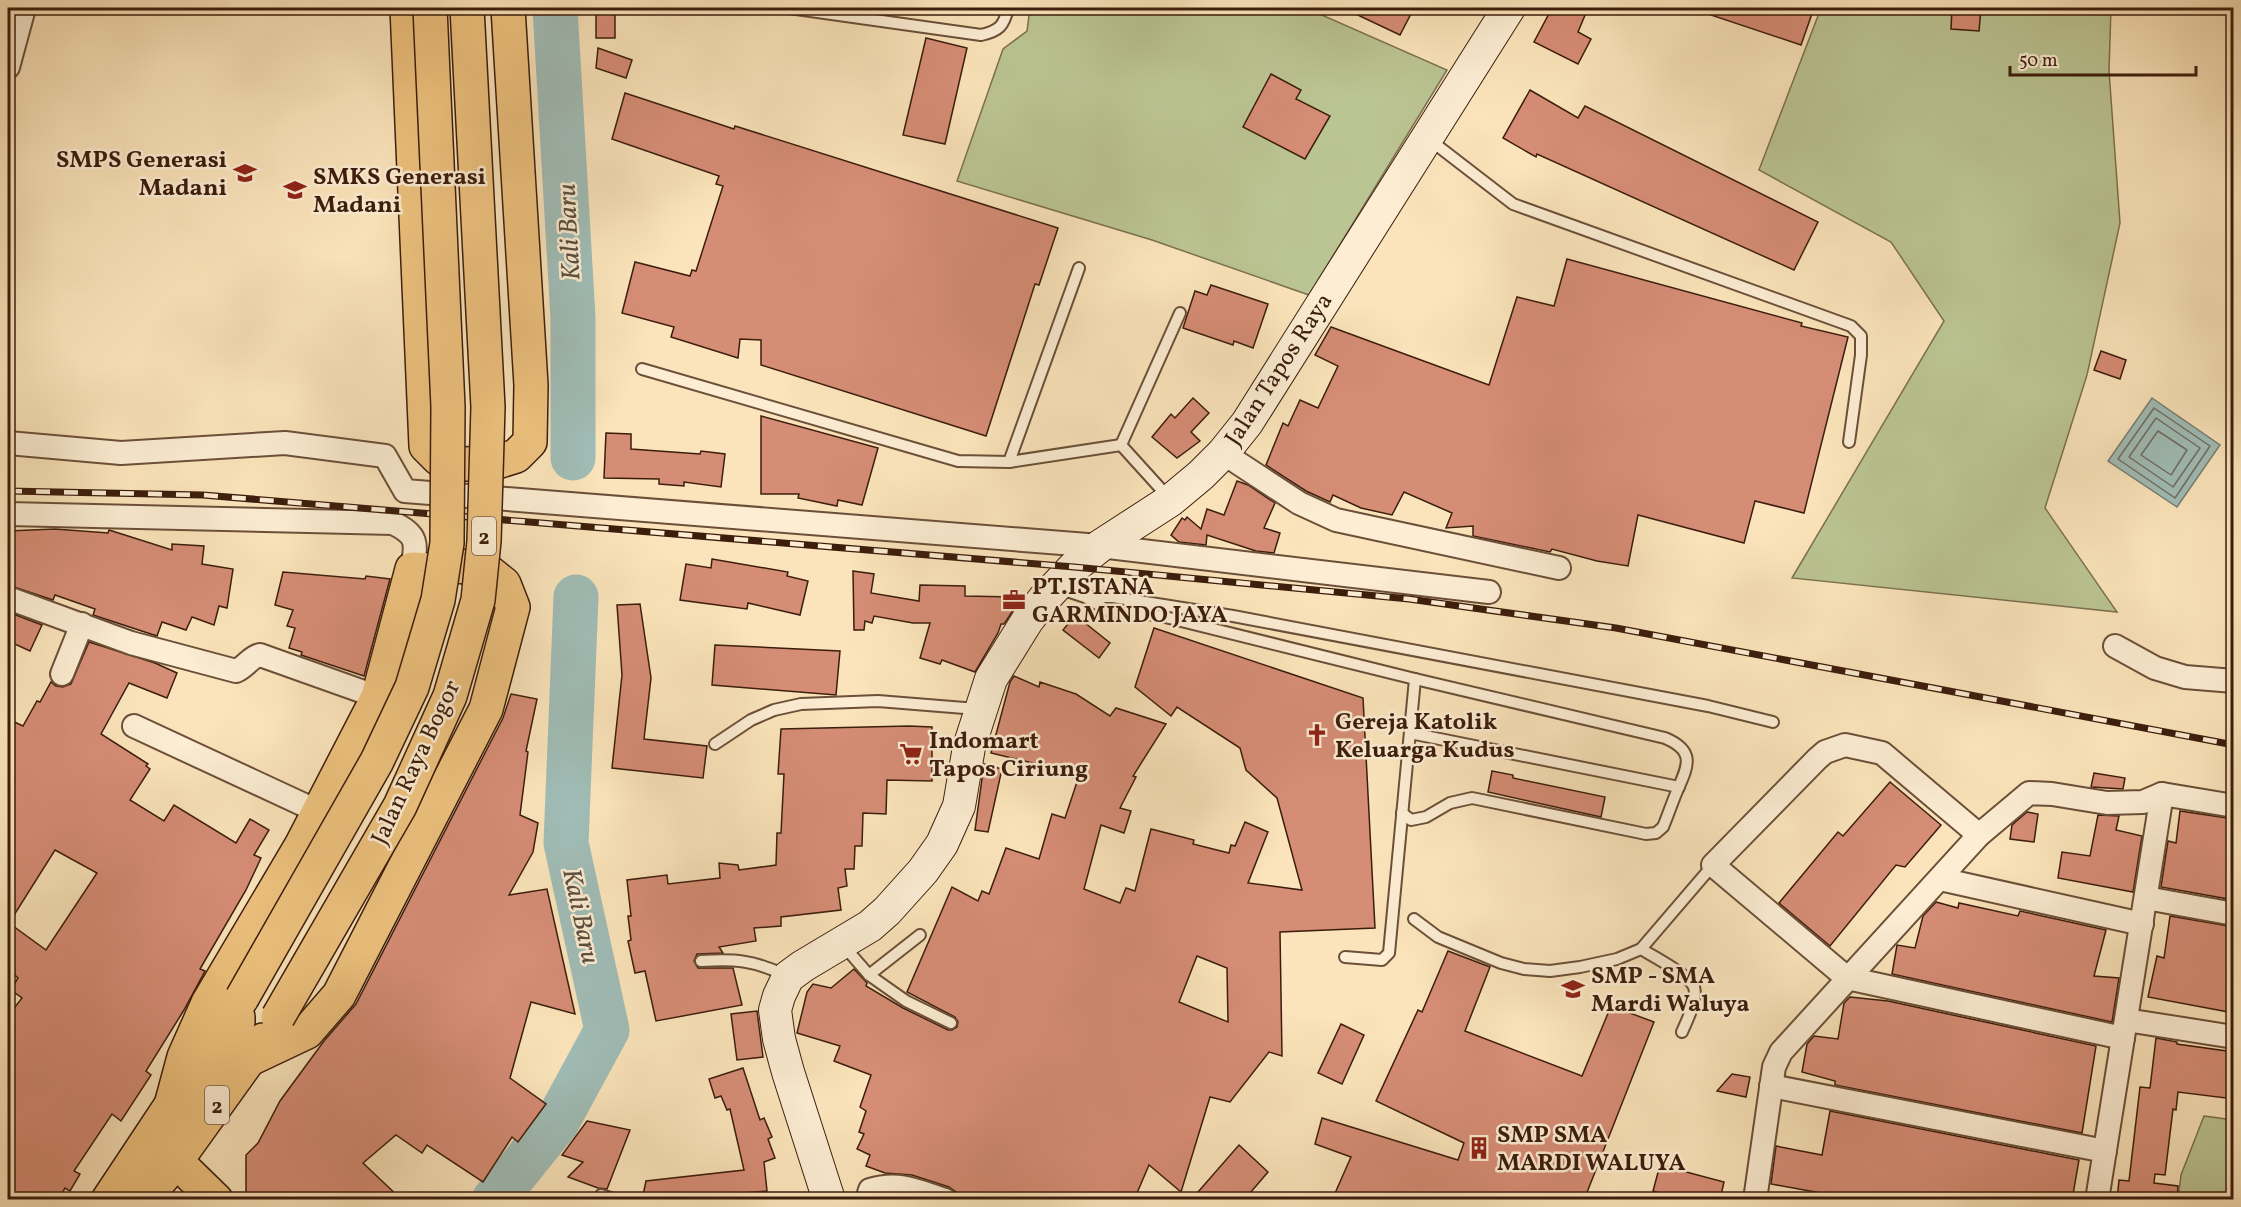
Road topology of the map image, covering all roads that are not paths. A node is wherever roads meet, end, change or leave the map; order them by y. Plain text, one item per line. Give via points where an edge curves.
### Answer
1 (24, 8) edge
2 (407, 8) edge
3 (430, 8) edge
4 (467, 8) edge
5 (508, 8) edge
6 (789, 8) edge
7 (1008, 8) edge
8 (1509, 8) edge
9 (8, 68) edge
10 (1427, 138) junction
11 (1079, 268) dead end
12 (1180, 313) dead end
13 (642, 369) dead end
14 (1849, 442) dead end
15 (8, 443) edge
16 (1121, 445) junction
17 (426, 446) junction
18 (1223, 453) junction
19 (1010, 462) junction
20 (426, 492) junction
21 (1171, 500) junction
22 (8, 514) edge
23 (1100, 546) junction
24 (1559, 568) dead end
25 (412, 569) junction
26 (1055, 587) junction
27 (1490, 592) dead end
28 (1085, 597) junction
29 (8, 598) edge
30 (82, 624) junction
31 (2115, 646) dead end
32 (62, 674) dead end
33 (1415, 679) junction
34 (2234, 681) edge
35 (378, 697) junction
36 (980, 709) junction
37 (1773, 722) dead end
38 (134, 726) dead end
39 (1410, 733) junction
40 (715, 744) dead end
41 (1679, 787) junction
42 (2162, 794) junction
43 (2234, 806) edge
44 (317, 811) junction
45 (1402, 813) junction
46 (1979, 835) junction
47 (1713, 865) junction
48 (1940, 879) junction
49 (2146, 898) junction
50 (2234, 914) edge
51 (1414, 919) dead end
52 (2142, 924) junction
53 (920, 936) dead end
54 (842, 944) junction
55 (1641, 949) junction
56 (1345, 957) dead end
57 (701, 962) dead end
58 (869, 975) junction
59 (788, 977) junction
60 (1847, 978) junction
61 (240, 1000) junction
62 (951, 1023) dead end
63 (2125, 1029) junction
64 (1682, 1032) dead end
65 (2234, 1037) edge
66 (252, 1058) junction
67 (1771, 1086) junction
68 (170, 1109) junction
69 (2105, 1151) junction
70 (176, 1161) junction
71 (601, 1195) dead end
72 (152, 1196) edge
73 (108, 1200) edge
74 (216, 1200) edge
75 (617, 1200) edge
76 (829, 1200) edge
77 (867, 1200) edge
78 (945, 1200) edge
79 (1755, 1200) edge
80 (2097, 1200) edge

1 - 9 street
2 - 17 main road
3 - 61 main road, Jalan Raya Bogor / 2, bridge via 448,407 447,543 438,600 412,687 377,761
4 - 66 main road, Jalan Raya Bogor / 2, bridge via 488,407 478,600 450,696 400,806
5 - 17 main road via 531,385 530,442 516,456 494,464 439,459
6 - 7 lane via 981,35 996,32
8 - 10 main road, Jalan Tapos Raya
10 - 14 lane via 1513,204 1851,326 1861,336 1861,355
10 - 18 main road, Jalan Tapos Raya
11 - 19 lane
12 - 16 lane
13 - 19 lane via 957,461
15 - 20 street via 121,453 285,443 385,456 405,491
16 - 19 lane
16 - 21 lane
17 - 20 street
18 - 21 main road, Jalan Tapos Raya
18 - 24 street via 1299,503 1336,520
20 - 23 street
21 - 23 main road, Jalan Tapos Raya
22 - 25 street via 393,523 409,530 417,546
23 - 26 main road, Jalan Tapos Raya
23 - 27 street
25 - 35 main road
25 - 66 main road via 460,566 489,572 504,584 513,607 486,709 339,995 307,1032
26 - 28 lane
26 - 36 main road, Jalan Tapos Raya via 1027,621 991,679
28 - 33 lane via 1109,611 1158,615
28 - 37 lane via 1113,597 1233,616 1708,706
29 - 30 street
30 - 32 street
30 - 35 street via 131,643 236,671 260,655
31 - 34 street via 2155,668 2185,677
33 - 39 lane
33 - 41 lane via 1665,738 1677,743 1687,757 1687,772
35 - 44 main road
36 - 40 lane via 878,701 801,704 750,720
36 - 54 main road, Jalan Tapos Raya via 959,806 942,844 893,905
38 - 44 street
39 - 41 lane
39 - 45 lane
41 - 45 lane via 1663,827 1646,834 1472,798 1450,803 1425,817 1411,820
42 - 43 street
42 - 46 street via 2143,802 2107,803 2029,793
42 - 49 street
44 - 68 main road via 301,846 208,1003 184,1057
45 - 56 lane via 1389,953 1382,960
46 - 47 street via 1882,753 1845,745 1817,759
46 - 48 street
47 - 55 lane
47 - 60 street
48 - 52 street
48 - 60 street
49 - 50 street
49 - 52 street
51 - 55 lane via 1438,937 1524,969 1580,967
52 - 63 street
53 - 58 lane
54 - 58 lane
54 - 59 main road, Jalan Tapos Raya
55 - 64 lane via 1689,980 1694,989
57 - 59 lane via 750,962
58 - 62 lane via 906,1001
59 - 76 main road via 775,1010 779,1039
60 - 63 street
60 - 67 street via 1780,1052
61 - 68 main road, Jalan Raya Bogor / 2
61 - 72 main road via 238,1023 214,1077 155,1166 151,1175
63 - 65 street
63 - 69 street
66 - 70 main road, Jalan Raya Bogor / 2
67 - 69 street
67 - 79 street
68 - 73 main road, Jalan Raya Bogor / 2
69 - 80 street
70 - 72 main road, Jalan Raya Bogor / 2
70 - 74 main road
71 - 75 lane
77 - 78 street via 870,1190 885,1185

